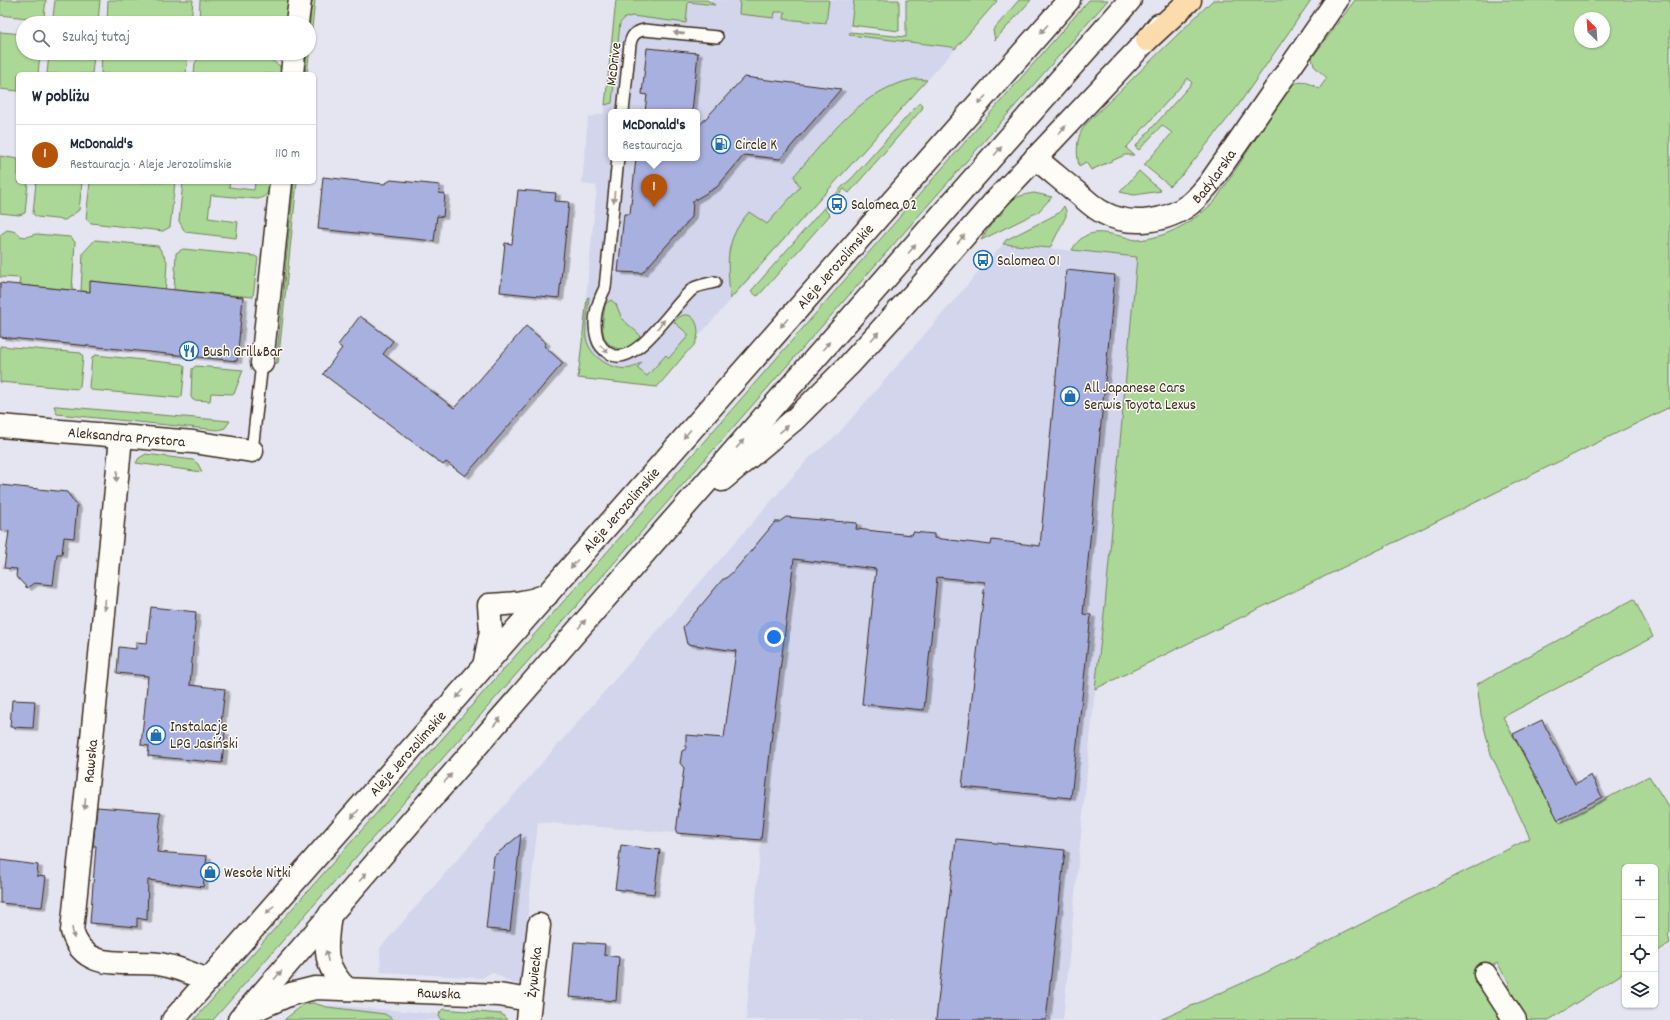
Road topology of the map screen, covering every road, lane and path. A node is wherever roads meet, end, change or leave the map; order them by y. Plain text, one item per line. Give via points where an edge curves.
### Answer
1 (300, 0) edge
2 (1069, 0) edge
3 (1130, 0) edge
4 (1178, 0) edge
5 (1190, 0) edge
6 (1337, 0) edge
7 (298, 16) edge
8 (717, 37) dead end
9 (1147, 40) junction
10 (293, 60) edge
11 (292, 72) edge
12 (623, 109) edge
13 (1035, 158) junction
14 (618, 161) edge
15 (281, 184) edge
16 (715, 282) dead end
17 (262, 363) joint
18 (0, 426) edge
19 (121, 437) junction
20 (252, 451) joint
21 (668, 526) junction
22 (547, 595) junction
23 (484, 666) junction
24 (330, 914) junction
25 (539, 926) dead end
26 (1485, 974) dead end
27 (208, 980) junction
28 (347, 989) junction
29 (529, 1010) edge
30 (241, 1018) edge
31 (174, 1020) edge
32 (1515, 1020) edge

1 - 7 main road
2 -> 22 main road, Aleje Jerozolimskie
21 -> 3 main road
4 - 9 main road
5 - 9 main road
6 - 13 main road, Badylarska via 1209,184 1182,210 1150,220 1131,221 1112,217 1093,206
8 -> 12 lane, McDrive via 637,31 630,44
13 -> 9 main road
10 - 11 main road
21 -> 13 main road via 795,419 859,354
14 -> 16 lane via 605,288 597,304 594,330 603,350 613,356 634,352 695,287
15 - 17 main road
17 - 20 lane
18 - 19 main road, Aleksandra Prystora
19 - 20 main road, Aleksandra Prystora via 193,442
19 -> 27 main road, Rawska via 72,931 80,949 92,958 106,962 160,964
24 -> 21 main road
22 - 23 main road, Aleje Jerozolimskie
22 - 23 main road via 530,602 489,605 491,631
23 -> 27 main road, Aleje Jerozolimskie
28 -> 24 main road via 338,980 328,961 326,948
30 -> 24 main road
25 - 29 main road, Żywiecka
26 - 32 main road
27 - 31 main road, Aleje Jerozolimskie
28 - 29 main road, Rawska via 499,995
28 - 30 main road, Rawska via 315,988 291,994

